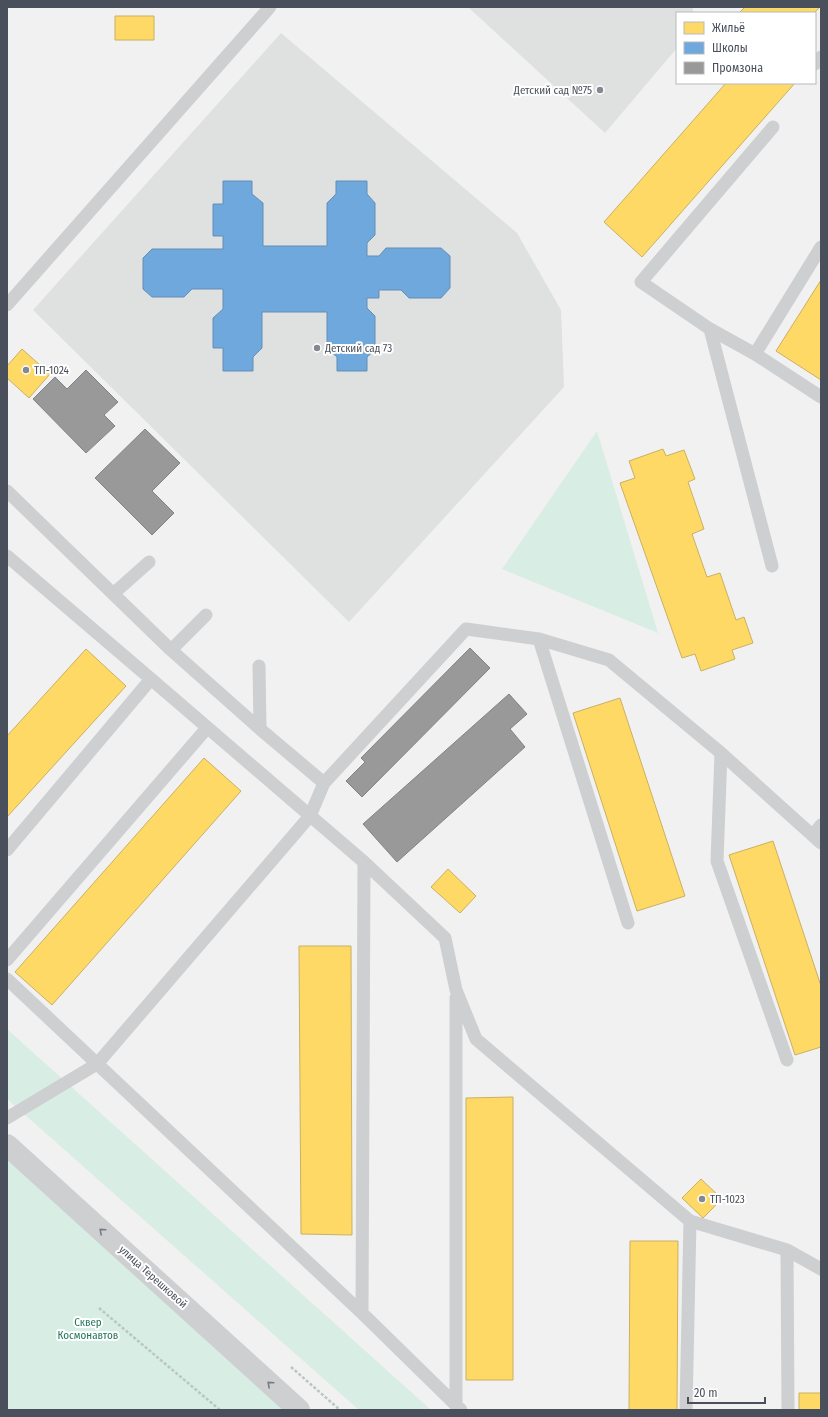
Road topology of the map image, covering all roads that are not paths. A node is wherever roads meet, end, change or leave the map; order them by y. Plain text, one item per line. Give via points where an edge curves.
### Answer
1 (270, 7) edge
2 (773, 127) dead end
3 (821, 247) edge
4 (7, 305) edge
5 (710, 329) junction
6 (755, 354) junction
7 (821, 397) edge
8 (7, 491) edge
9 (7, 556) edge
10 (149, 562) dead end
11 (772, 566) dead end
12 (113, 594) junction
13 (206, 615) dead end
14 (539, 638) junction
15 (171, 650) junction
16 (259, 666) dead end
17 (151, 679) junction
18 (207, 728) junction
19 (260, 729) junction
20 (721, 753) junction
21 (324, 782) junction
22 (310, 816) junction
23 (818, 834) edge
24 (7, 850) edge
25 (364, 862) junction
26 (628, 923) dead end
27 (7, 960) edge
28 (7, 978) edge
29 (456, 990) junction
30 (786, 1060) dead end
31 (97, 1064) junction
32 (7, 1118) edge
33 (7, 1145) edge
34 (690, 1221) junction
35 (788, 1250) junction
36 (821, 1269) edge
37 (362, 1313) junction
38 (459, 1408) edge
39 (299, 1410) edge
40 (686, 1410) edge
41 (788, 1410) edge

1 - 4 lane
2 - 5 lane via 641,282
3 - 6 lane
5 - 6 lane
5 - 11 lane
6 - 7 lane
8 - 12 lane
9 - 17 lane
10 - 12 lane
12 - 15 lane
13 - 15 lane
14 - 20 lane via 609,660
14 - 21 lane via 466,630
14 - 26 lane
15 - 19 lane
16 - 19 lane
17 - 18 lane
17 - 24 lane
18 - 22 lane
18 - 27 lane
19 - 21 lane
20 - 23 lane
20 - 30 lane via 717,861
21 - 22 lane
22 - 25 lane
22 - 31 lane
25 - 29 lane via 445,938
25 - 37 lane
28 - 31 lane
29 - 34 lane via 476,1039
29 - 38 lane
31 - 32 lane
31 - 37 lane
39 -> 33 street, улица Терешковой
34 - 35 lane
34 - 40 lane
35 - 36 lane
35 - 41 lane
37 - 38 lane

